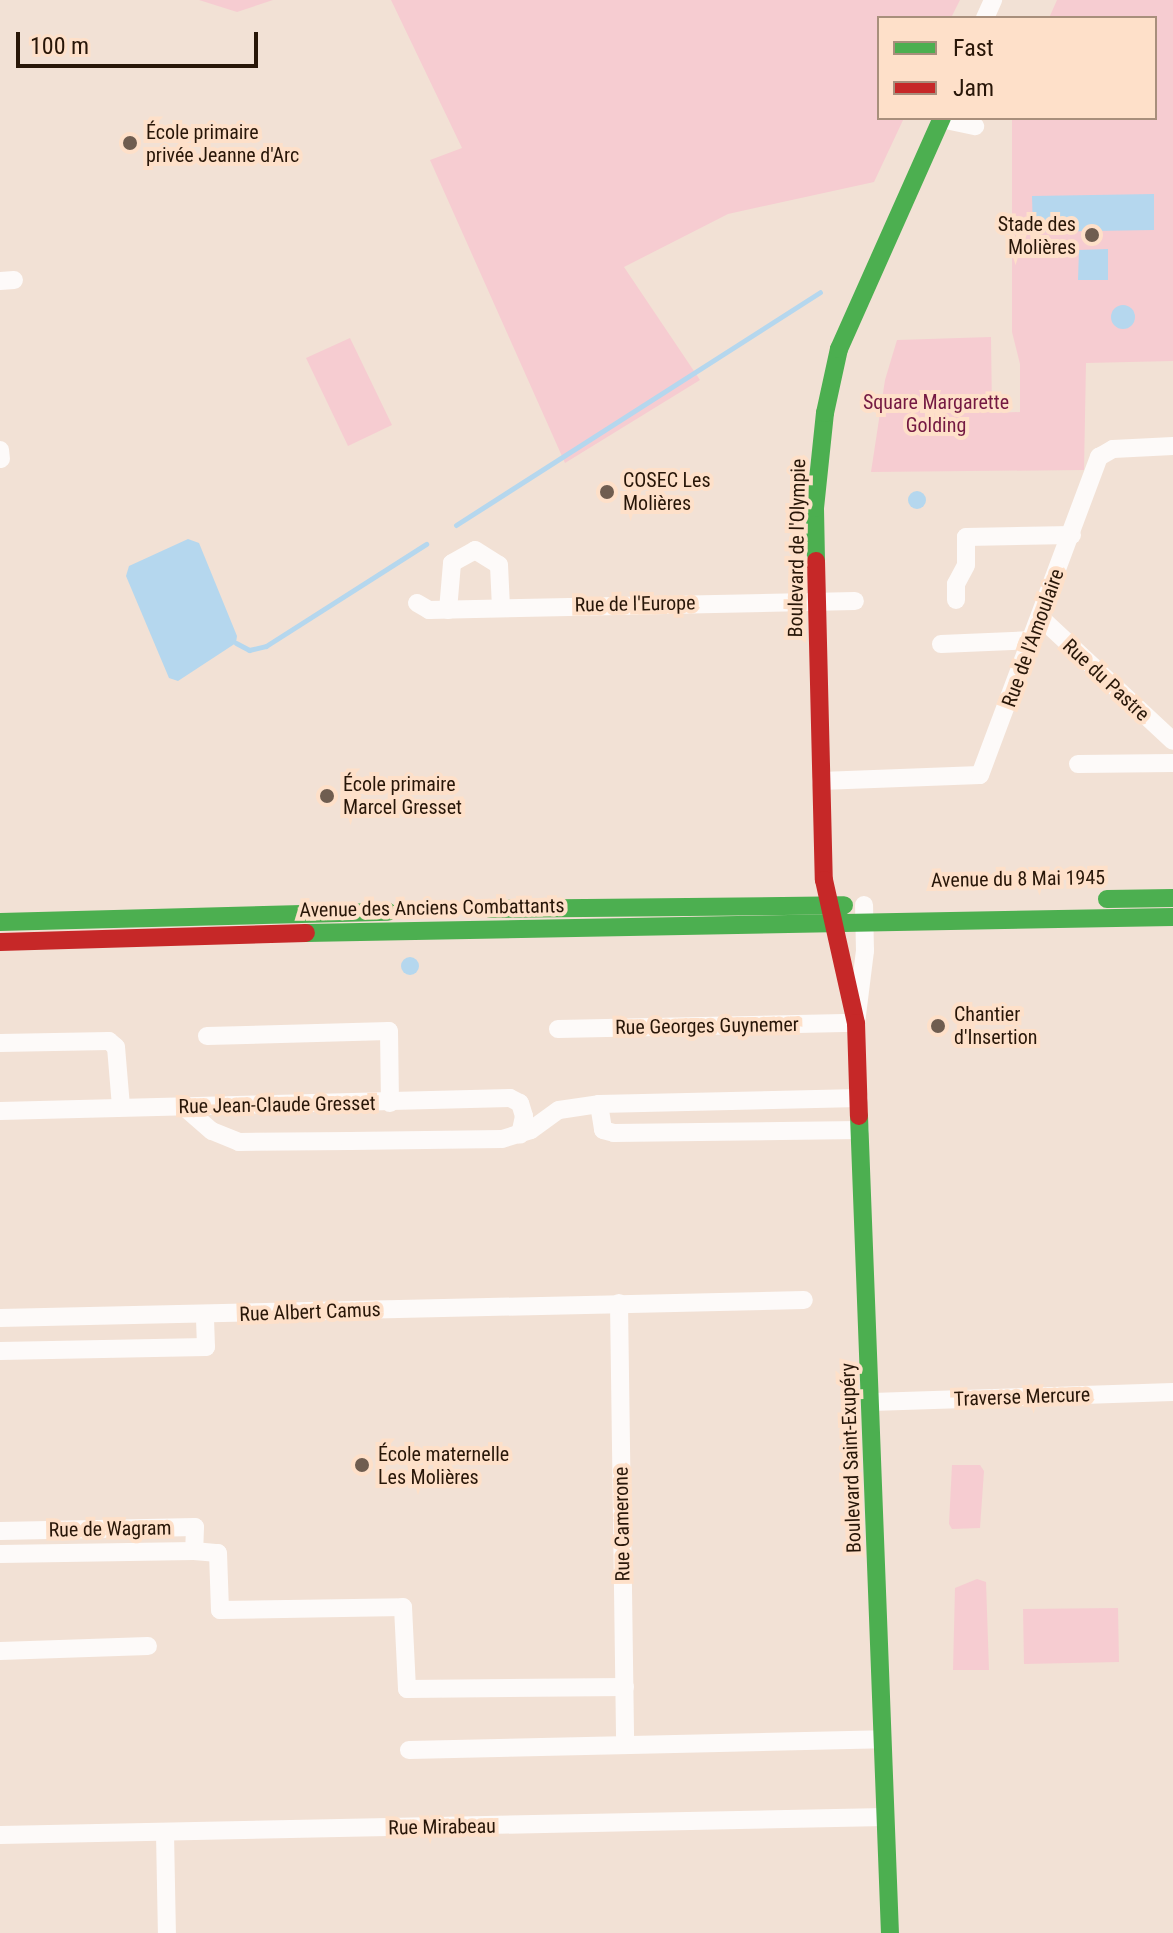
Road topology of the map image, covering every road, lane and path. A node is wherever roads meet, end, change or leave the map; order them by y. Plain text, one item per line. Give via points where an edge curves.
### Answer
1 (942, 120) edge
2 (947, 120) edge
3 (975, 126) dead end
4 (1173, 446) edge
5 (0, 450) edge
6 (1, 459) edge
7 (1072, 535) junction
8 (956, 600) dead end
9 (855, 601) dead end
10 (817, 602) junction
11 (417, 603) dead end
12 (501, 607) junction
13 (448, 610) junction
14 (1041, 618) junction
15 (1032, 640) junction
16 (941, 644) dead end
17 (1173, 741) edge
18 (1173, 763) edge
19 (1078, 764) dead end
20 (821, 781) junction
21 (1173, 898) edge
22 (864, 913) junction
23 (833, 914) junction
24 (1173, 917) edge
25 (0, 922) edge
26 (0, 942) edge
27 (856, 1023) junction
28 (558, 1029) dead end
29 (207, 1036) dead end
30 (0, 1043) edge
31 (859, 1098) junction
32 (390, 1103) junction
33 (599, 1104) junction
34 (223, 1105) junction
35 (183, 1106) junction
36 (121, 1107) junction
37 (0, 1111) edge
38 (860, 1130) junction
39 (212, 1131) junction
40 (520, 1135) junction
41 (804, 1300) dead end
42 (619, 1303) junction
43 (205, 1314) junction
44 (0, 1318) edge
45 (0, 1351) edge
46 (1173, 1392) edge
47 (872, 1402) junction
48 (0, 1531) edge
49 (194, 1551) junction
50 (0, 1554) edge
51 (148, 1646) dead end
52 (0, 1651) edge
53 (625, 1687) junction
54 (882, 1739) junction
55 (625, 1745) junction
56 (409, 1750) dead end
57 (885, 1817) junction
58 (165, 1833) junction
59 (0, 1835) edge
60 (887, 1892) junction
61 (167, 1933) edge
62 (890, 1933) edge
63 (905, 1933) edge

1 - 10 main road, Boulevard de l'Olympie via 864,284 834,369 818,462
2 - 3 street
4 - 7 street, Rue de l'Amoulaire via 1101,453
5 - 6 street
7 - 8 street via 966,537 966,565 956,584
7 - 14 street, Rue de l'Amoulaire
9 - 10 street, Rue de l'Europe
10 - 12 street, Rue de l'Europe
10 - 20 main road, Boulevard de l'Olympie
11 - 13 street, Rue de l'Europe via 429,610
12 - 13 street, Rue de l'Europe
12 - 13 street via 499,565 475,550 452,563
14 - 15 street, Rue de l'Amoulaire
14 - 17 street, Rue du Pastre
15 - 16 street
15 - 20 street, Rue de l'Amoulaire via 980,775
18 - 19 street
20 - 23 main road, Boulevard de l'Olympie via 824,880
21 - 22 main road, Avenue du 8 Mai 1945
22 - 23 main road, Avenue des Anciens Combattants
22 - 24 main road, Avenue du 8 Mai 1945
22 - 27 street, Boulevard Saint-Exupéry
23 - 25 main road, Avenue des Anciens Combattants
23 - 26 main road, Avenue des Anciens Combattants
23 - 27 main road, Boulevard Saint-Exupéry
27 - 28 street, Rue Georges Guynemer
27 - 31 main road, Boulevard Saint-Exupéry
29 - 32 street via 389,1031
30 - 36 street via 109,1041 116,1047
31 - 33 street
31 - 38 main road, Boulevard Saint-Exupéry
32 - 34 street, Rue Jean-Claude Gresset
32 - 40 street, Rue Jean-Claude Gresset via 510,1098 520,1103 524,1116
33 - 38 street via 603,1130 614,1133
33 - 40 street via 559,1110
34 - 35 street, Rue Jean-Claude Gresset
34 - 39 street
35 - 36 street, Rue Jean-Claude Gresset
35 - 39 street
36 - 37 street, Rue Jean-Claude Gresset
38 - 47 main road, Boulevard Saint-Exupéry
39 - 40 street via 239,1142
41 - 42 street, Rue Albert Camus
42 - 43 street, Rue Albert Camus
42 - 53 street, Rue Camerone
43 - 44 street, Rue Albert Camus
43 - 45 street via 206,1347
46 - 47 street, Traverse Mercure
47 - 54 main road, Boulevard Saint-Exupéry
48 - 49 street, Rue de Wagram via 195,1527
49 - 50 street, Rue de Wagram
49 - 53 street via 218,1553 220,1610 403,1607 407,1689
51 - 52 street
53 - 55 street, Rue Camerone
54 - 55 street
54 - 57 main road, Boulevard Saint-Exupéry
55 - 56 street
57 - 58 street, Rue Mirabeau
57 - 60 main road, Boulevard Saint-Exupéry
58 - 59 street, Rue Mirabeau
58 - 61 street
60 - 62 main road, Boulevard Saint-Exupéry
60 - 63 street

